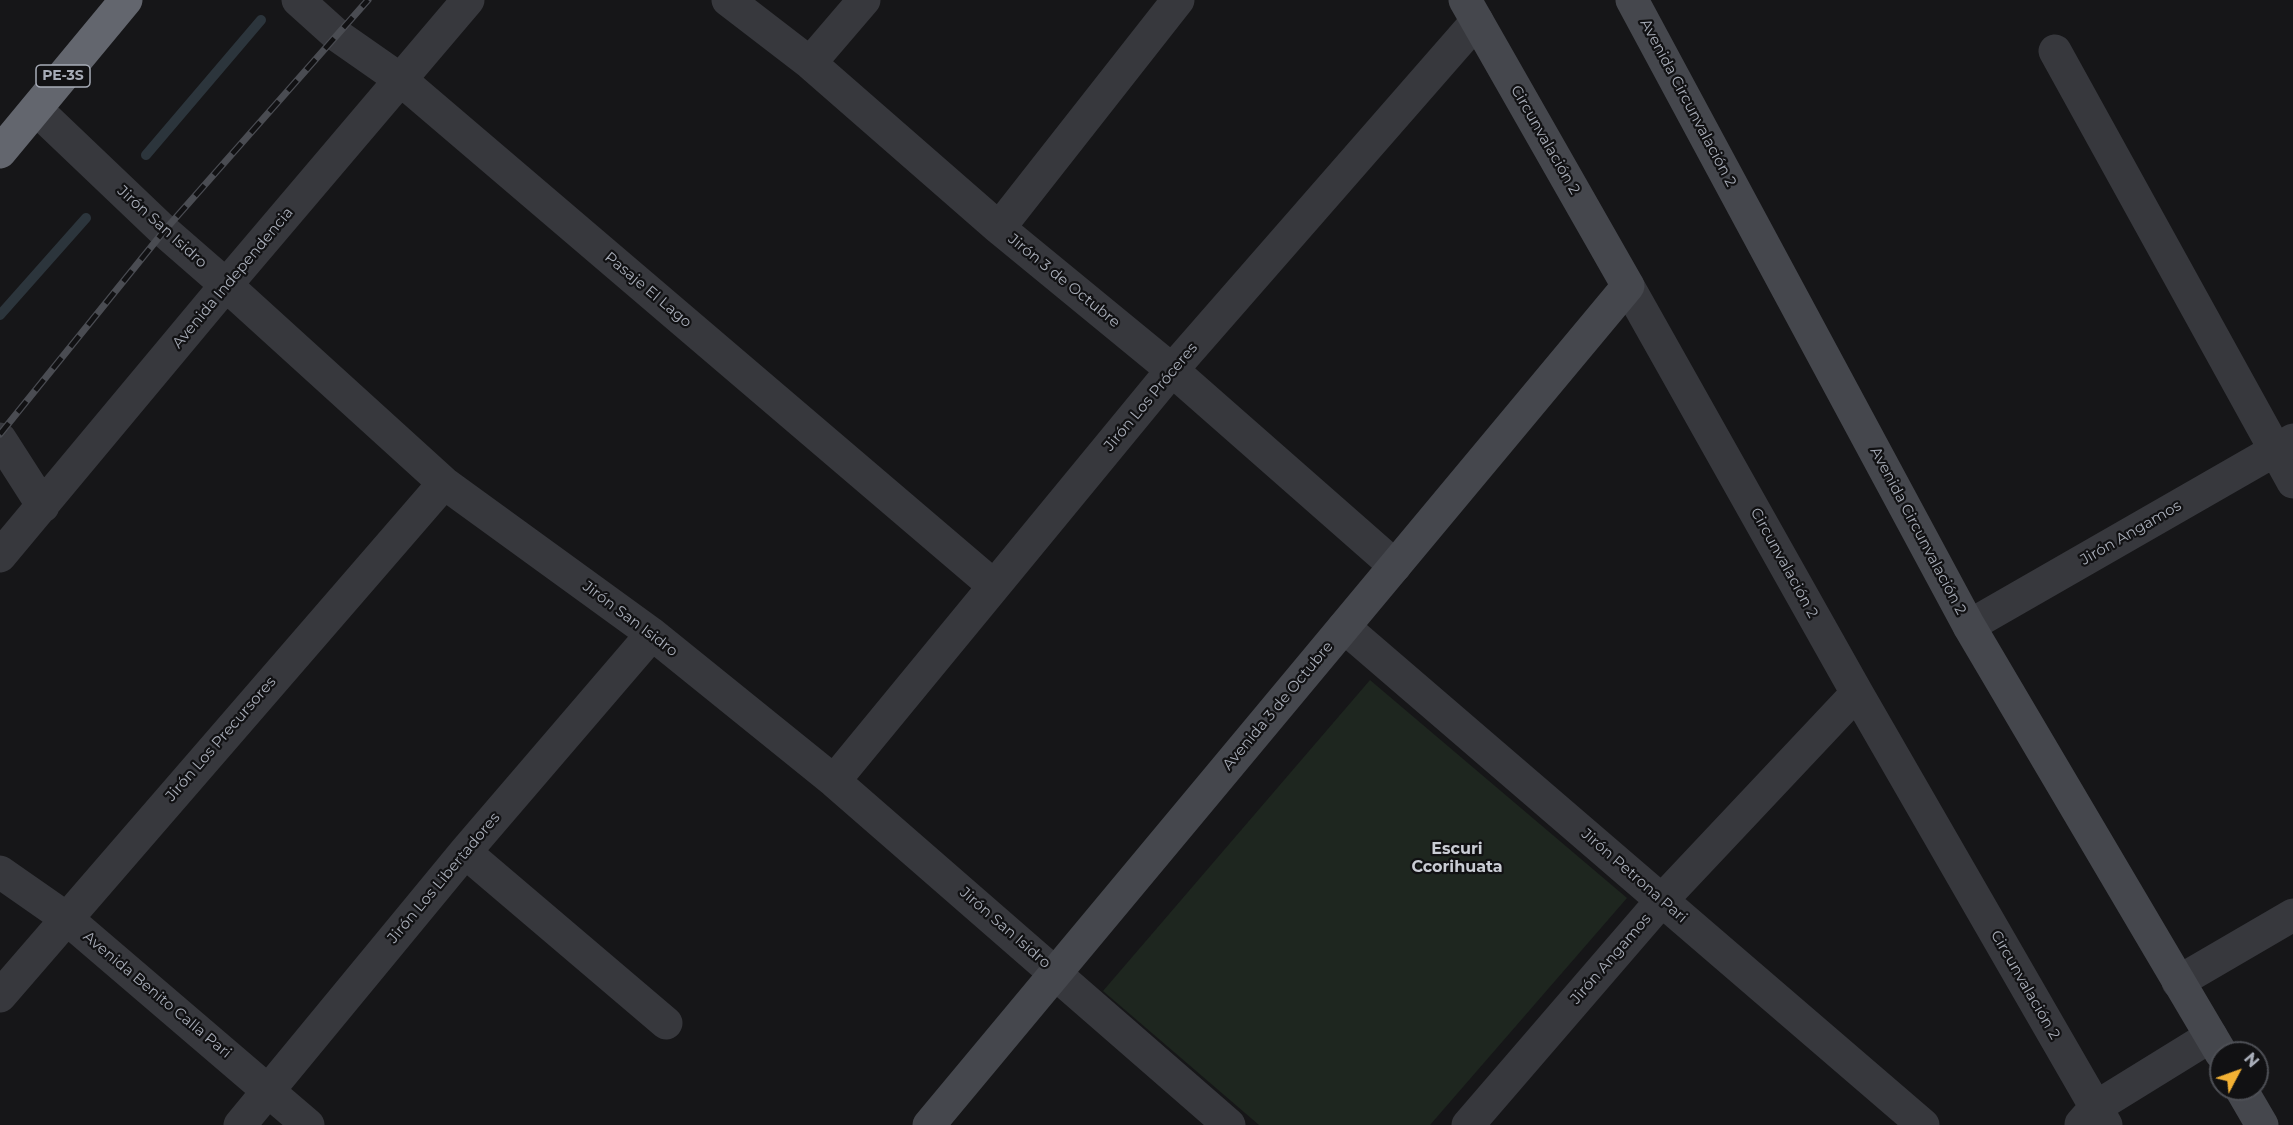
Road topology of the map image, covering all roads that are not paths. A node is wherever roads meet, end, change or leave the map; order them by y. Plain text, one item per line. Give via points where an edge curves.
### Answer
1 (126, 0) edge
2 (298, 0) edge
3 (468, 0) edge
4 (728, 0) edge
5 (864, 0) edge
6 (1178, 0) edge
7 (1632, 0) edge
8 (1471, 11) edge
9 (2055, 51) dead end
10 (810, 63) junction
11 (401, 80) junction
12 (36, 109) junction
13 (1, 148) edge
14 (999, 228) junction
15 (226, 285) junction
16 (1628, 286) junction
17 (1172, 370) junction
18 (0, 439) edge
19 (2284, 445) edge
20 (2293, 482) edge
21 (444, 483) junction
22 (43, 506) junction
23 (0, 556) edge
24 (1395, 566) junction
25 (994, 586) junction
26 (1969, 626) junction
27 (1344, 627) junction
28 (652, 634) junction
29 (1857, 693) junction
30 (834, 781) junction
31 (465, 852) junction
32 (0, 872) edge
33 (1662, 900) junction
34 (2293, 915) edge
35 (66, 918) junction
36 (1056, 972) junction
37 (2178, 982) junction
38 (0, 996) edge
39 (666, 1023) dead end
40 (2214, 1041) edge
41 (2209, 1049) edge
42 (268, 1090) junction
43 (2248, 1101) edge
44 (2094, 1119) edge
45 (240, 1125) edge
46 (309, 1125) edge
47 (929, 1125) edge
48 (1229, 1125) edge
49 (1468, 1125) edge
50 (1923, 1125) edge
51 (2262, 1125) edge

1 - 12 highway, PE-3S
2 - 11 street, Pasaje El Lago via 338,36
3 - 11 street, Avenida Independencia
4 - 10 street, Jirón 3 de Octubre
5 - 10 street
6 - 14 street
7 - 26 street, Avenida Circunvalación 2
8 - 16 street, Circunvalación 2
8 - 17 street, Jirón Los Próceres
9 - 19 street
10 - 14 street, Jirón 3 de Octubre
11 - 15 street, Avenida Independencia
11 - 25 street, Pasaje El Lago
12 - 13 highway, PE-3S
12 - 15 street, Jirón San Isidro
14 - 17 street, Jirón 3 de Octubre
15 - 21 street, Jirón San Isidro
15 - 22 street, Avenida Independencia
16 - 24 street, Avenida 3 de Octubre
16 - 29 street, Circunvalación 2
17 - 24 street, Jirón 3 de Octubre
17 - 25 street, Jirón Los Próceres
18 - 22 street
19 - 20 street
19 - 26 street, Jirón Angamos
21 - 28 street, Jirón San Isidro
21 - 35 street, Jirón Los Precursores
22 - 23 street, Avenida Independencia
24 - 27 street, Avenida 3 de Octubre
25 - 30 street, Jirón Los Próceres
26 - 37 street, Avenida Circunvalación 2
27 - 33 street, Jirón Petrona Pari
27 - 36 street, Avenida 3 de Octubre
28 - 30 street, Jirón San Isidro
28 - 31 street, Jirón Los Libertadores
29 - 33 street, Jirón Angamos
29 - 44 street, Circunvalación 2
30 - 36 street, Jirón San Isidro
31 - 39 street
31 - 42 street, Jirón Los Libertadores
32 - 35 street, Avenida Benito Calla Pari
33 - 49 street, Jirón Angamos
33 - 50 street, Jirón Petrona Pari
34 - 37 street
35 - 38 street, Jirón Los Precursores
35 - 42 street, Avenida Benito Calla Pari
36 - 47 street, Avenida 3 de Octubre
36 - 48 street, Jirón San Isidro
37 - 40 street, Avenida Circunvalación 2
41 - 44 street
42 - 45 street, Jirón Los Libertadores
42 - 46 street, Avenida Benito Calla Pari
43 - 51 street

